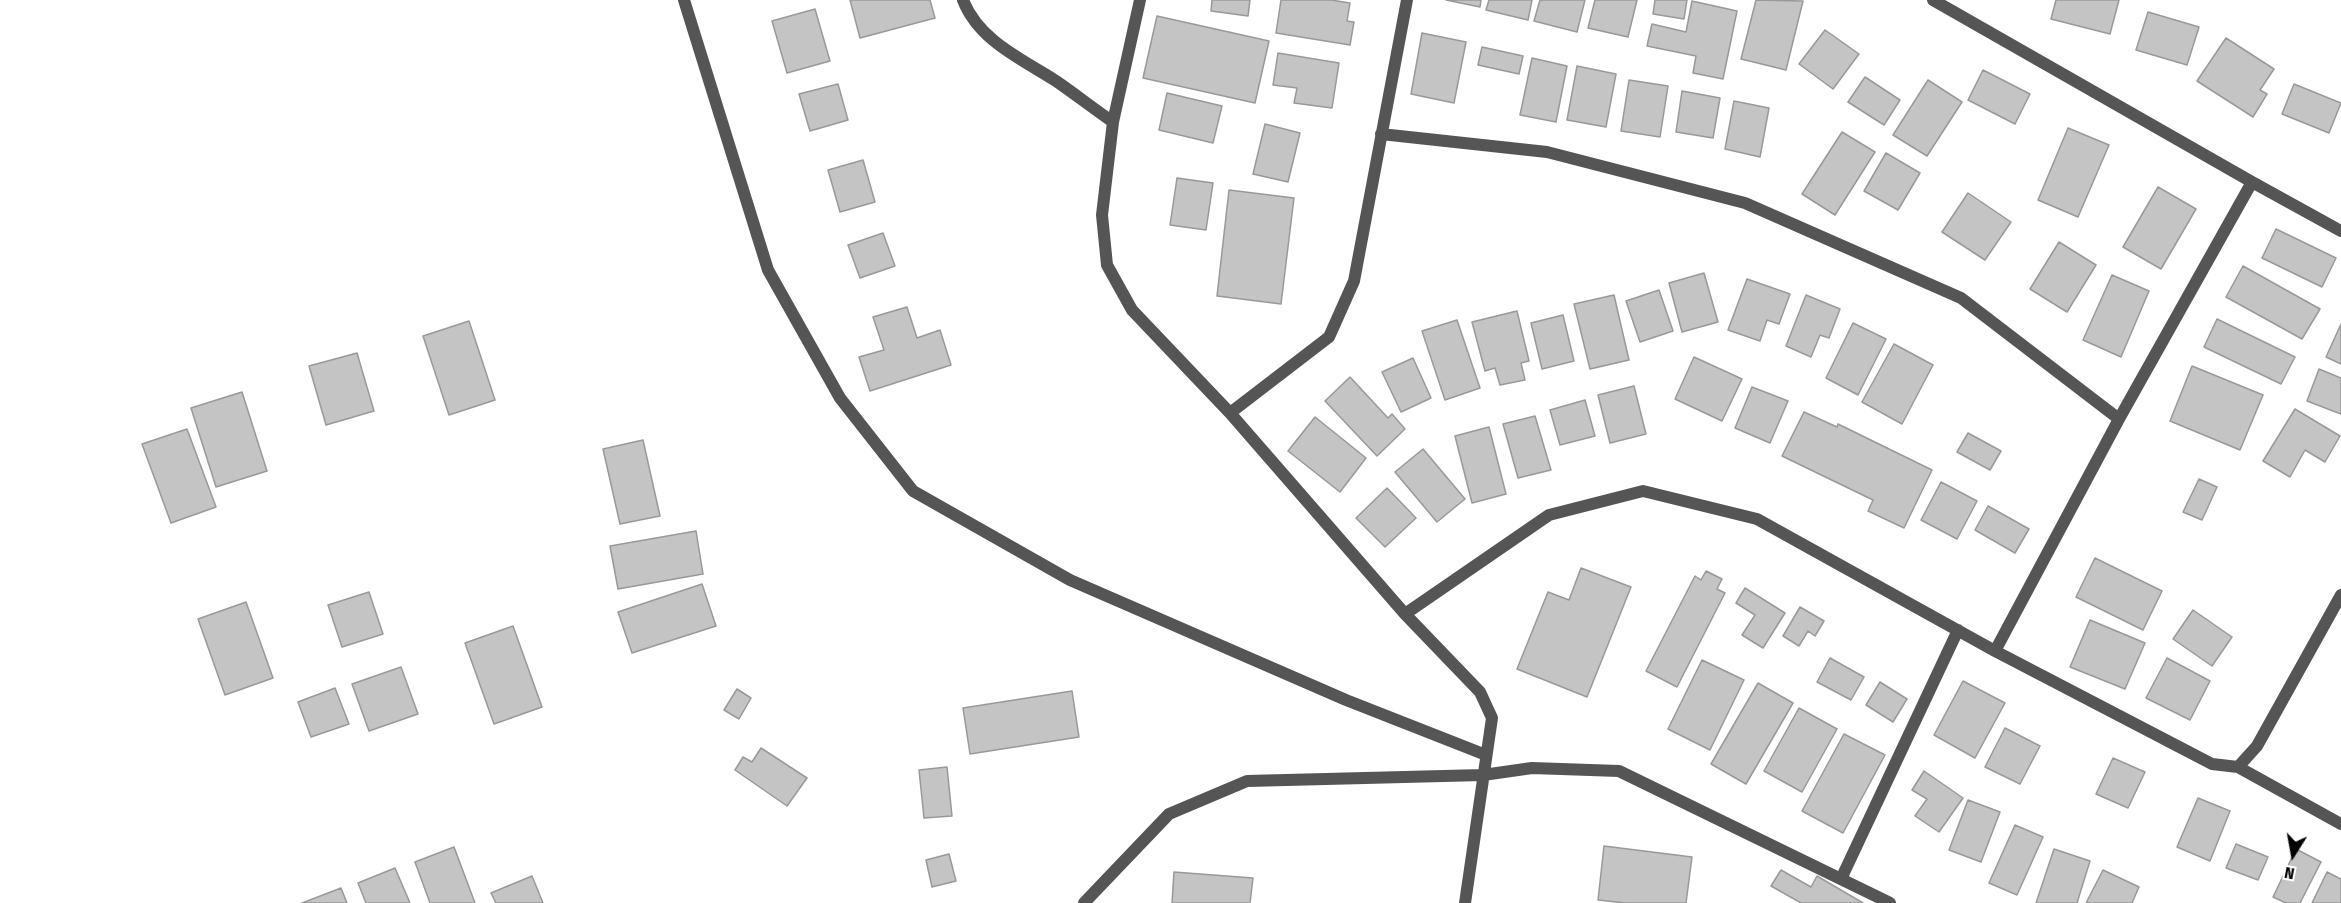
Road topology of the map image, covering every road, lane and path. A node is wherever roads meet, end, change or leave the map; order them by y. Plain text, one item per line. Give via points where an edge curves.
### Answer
1 (684, 0) edge
2 (963, 0) edge
3 (1140, 0) edge
4 (1407, 0) edge
5 (1933, 0) edge
6 (1113, 122) junction
7 (1381, 134) junction
8 (2252, 182) junction
9 (2341, 231) edge
10 (1230, 413) junction
11 (2119, 419) junction
12 (2341, 595) edge
13 (1405, 614) junction
14 (1958, 630) junction
15 (1995, 651) junction
16 (1486, 755) junction
17 (2238, 767) junction
18 (1483, 775) junction
19 (2341, 824) edge
20 (1841, 879) junction
21 (1084, 903) edge
22 (1465, 903) edge
23 (1890, 903) edge

1 - 16 street via 768,270 840,398 913,491 1070,580 1346,700
2 - 6 street via 993,42
3 - 6 street
4 - 7 street
5 - 8 street
6 - 10 street via 1102,215 1107,265 1132,310
7 - 10 street via 1354,281 1329,337
7 - 11 street via 1547,152 1745,203 1961,298
8 - 9 street
8 - 11 street
10 - 13 street
11 - 15 street
12 - 17 street via 2258,746
13 - 14 street via 1549,515 1643,491 1757,519
13 - 16 street via 1480,692 1492,718
14 - 15 street
14 - 20 street
15 - 17 street via 2212,764
16 - 18 street
17 - 19 street
18 - 20 street via 1532,768 1619,771
18 - 21 street via 1247,782 1169,814
18 - 22 street
20 - 23 street

